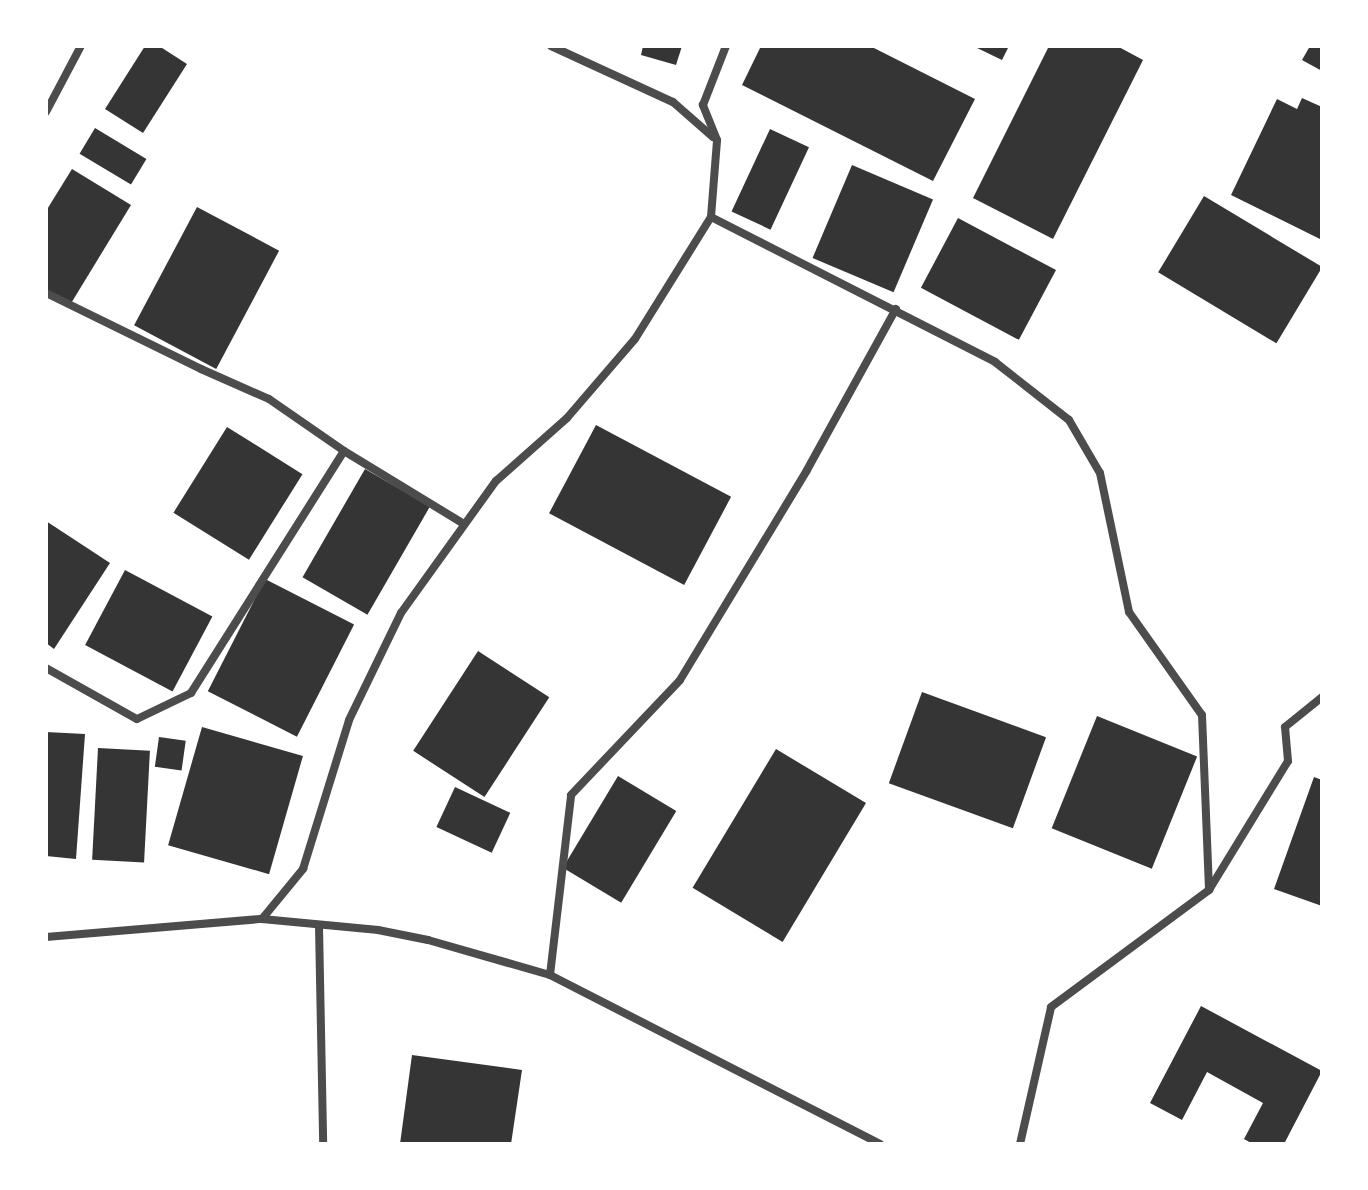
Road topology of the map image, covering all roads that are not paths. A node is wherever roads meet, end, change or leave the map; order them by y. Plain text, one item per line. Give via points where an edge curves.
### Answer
1 (81, 46) edge
2 (551, 46) edge
3 (726, 46) edge
4 (46, 112) edge
5 (717, 140) junction
6 (711, 217) junction
7 (46, 293) edge
8 (896, 309) junction
9 (344, 451) junction
10 (464, 524) junction
11 (46, 668) edge
12 (1322, 697) edge
13 (1209, 890) junction
14 (262, 919) junction
15 (319, 926) junction
16 (46, 937) edge
17 (550, 975) junction
18 (323, 1144) edge
19 (880, 1144) edge
20 (1020, 1144) edge

1 - 4 street
2 - 5 street via 673,102
3 - 5 street via 703,105
5 - 6 street
6 - 8 street
6 - 10 street via 635,339 567,418 496,481
7 - 9 street via 269,399
8 - 13 street via 995,362 1069,420 1100,473 1129,612 1202,715
8 - 17 street via 807,470 680,680 571,795
9 - 10 street
9 - 11 street via 191,693 137,719
10 - 14 street via 401,613 349,720 303,869
12 - 13 street via 1285,727 1288,761
13 - 20 street via 1051,1007
14 - 15 street
14 - 16 street
15 - 17 street via 428,940
15 - 18 street
17 - 19 street

